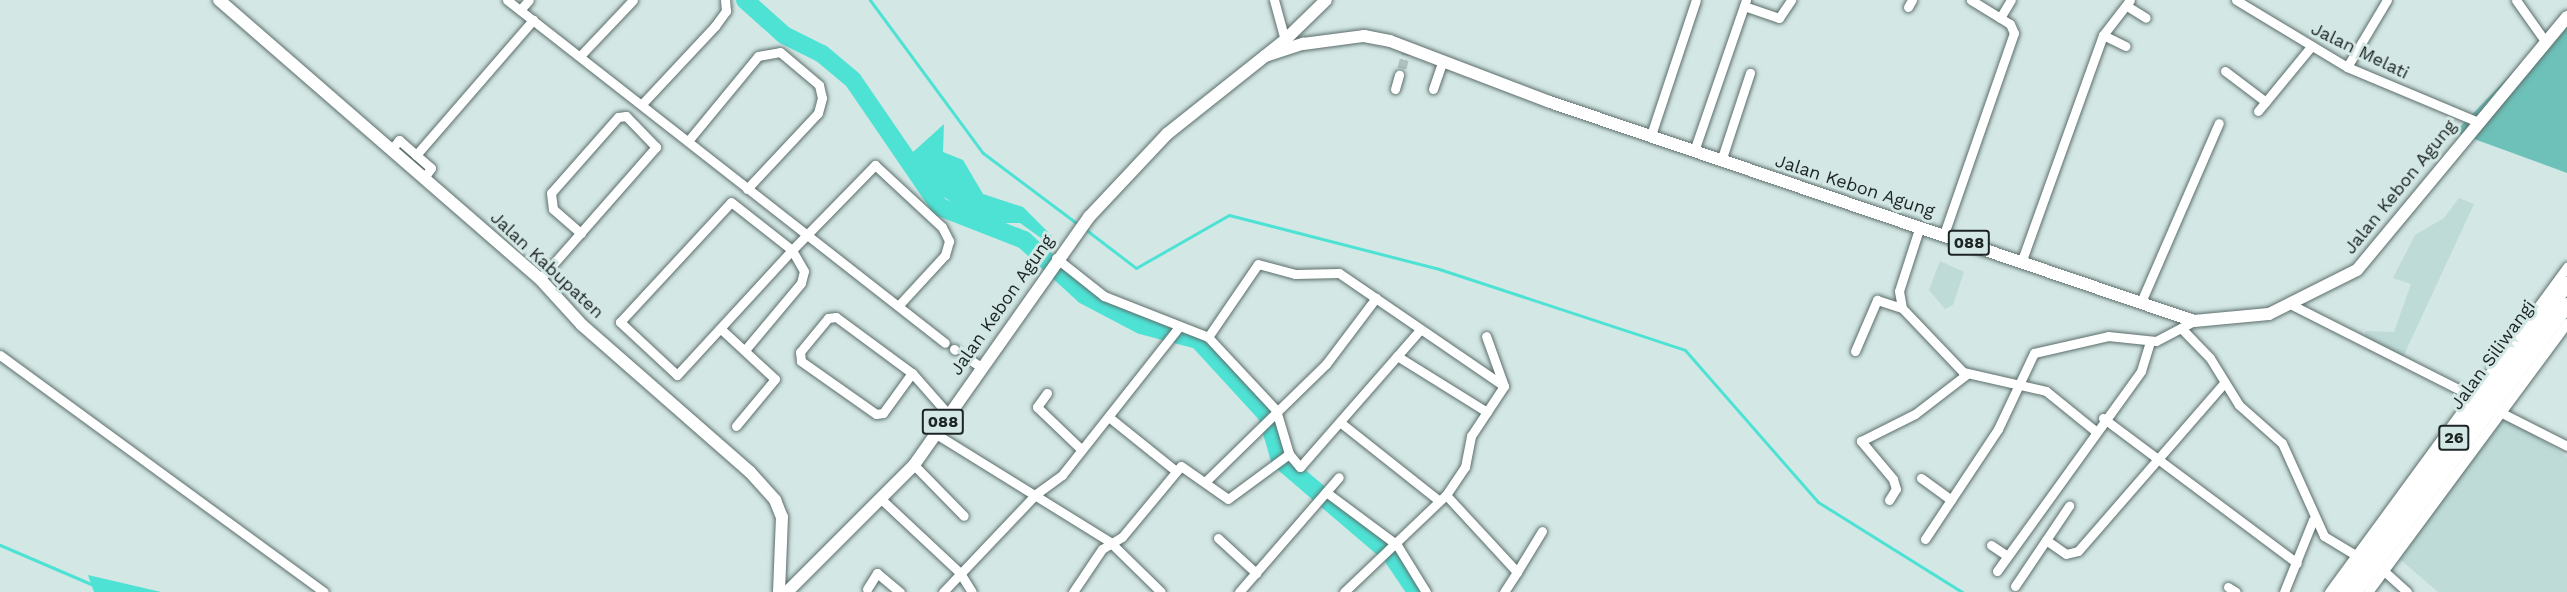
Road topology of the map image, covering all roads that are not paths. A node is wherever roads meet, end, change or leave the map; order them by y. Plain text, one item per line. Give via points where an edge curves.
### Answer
1 (219, 0) edge
2 (507, 0) edge
3 (529, 0) edge
4 (633, 0) edge
5 (725, 0) edge
6 (1274, 0) edge
7 (1326, 0) edge
8 (1696, 0) edge
9 (1791, 0) edge
10 (1971, 0) edge
11 (2012, 0) edge
12 (2236, 0) edge
13 (2386, 0) edge
14 (2516, 0) edge
15 (1745, 3) edge
16 (2128, 3) edge
17 (520, 10) junction
18 (2567, 17) edge
19 (2000, 18) junction
20 (2146, 18) dead end
21 (533, 20) junction
22 (2103, 35) junction
23 (2545, 41) junction
24 (1287, 44) junction
25 (2126, 46) dead end
26 (2310, 48) junction
27 (580, 56) junction
28 (1442, 63) junction
29 (2347, 67) junction
30 (2225, 71) dead end
31 (1400, 72) tunnel mouth
32 (1750, 73) dead end
33 (1395, 89) dead end
34 (1433, 89) dead end
35 (2266, 102) junction
36 (642, 104) junction
37 (2258, 111) dead end
38 (2476, 121) junction
39 (2219, 123) dead end
40 (1651, 135) junction
41 (688, 141) junction
42 (391, 150) junction
43 (1694, 151) junction
44 (416, 155) junction
45 (1721, 161) junction
46 (424, 178) junction
47 (747, 189) junction
48 (1920, 226) junction
49 (581, 233) junction
50 (808, 234) junction
51 (1944, 234) junction
52 (792, 250) junction
53 (1056, 258) junction
54 (2022, 260) junction
55 (2567, 267) edge
56 (540, 279) junction
57 (2567, 284) edge
58 (1376, 298) junction
59 (2141, 302) junction
60 (900, 304) junction
61 (2292, 305) junction
62 (2567, 305) edge
63 (1902, 308) junction
64 (2194, 321) junction
65 (2567, 323) edge
66 (1179, 328) junction
67 (2181, 328) junction
68 (722, 330) junction
69 (1420, 330) junction
70 (1486, 336) dead end
71 (1208, 337) junction
72 (2150, 342) junction
73 (945, 343) dead end
74 (745, 350) junction
75 (1855, 351) dead end
76 (0, 355) edge
77 (1397, 356) junction
78 (966, 357) dead end
79 (981, 366) junction
80 (912, 373) junction
81 (1967, 374) junction
82 (2224, 383) junction
83 (2019, 384) junction
84 (1504, 386) junction
85 (1047, 393) dead end
86 (2474, 397) junction
87 (1276, 410) junction
88 (1487, 412) junction
89 (2502, 413) junction
90 (948, 414) junction
91 (1110, 418) junction
92 (2103, 418) junction
93 (1341, 423) junction
94 (736, 426) dead end
95 (2094, 430) junction
96 (936, 434) junction
97 (2567, 446) edge
98 (1081, 450) junction
99 (1287, 455) junction
100 (2156, 459) junction
101 (914, 465) junction
102 (1176, 471) junction
103 (1339, 477) dead end
104 (1921, 478) dead end
105 (1205, 482) junction
106 (1326, 492) junction
107 (1036, 494) junction
108 (1442, 497) junction
109 (881, 499) junction
110 (1889, 500) dead end
111 (1951, 500) junction
112 (2069, 506) dead end
113 (964, 516) dead end
114 (2313, 519) junction
115 (1542, 531) dead end
116 (1218, 538) dead end
117 (1924, 539) dead end
118 (2046, 540) junction
119 (1110, 542) junction
120 (1398, 545) junction
121 (1991, 545) dead end
122 (2006, 555) junction
123 (2356, 555) junction
124 (2297, 563) junction
125 (1997, 571) dead end
126 (2384, 571) junction
127 (1516, 572) junction
128 (960, 573) junction
129 (1256, 573) junction
130 (2015, 586) dead end
131 (867, 589) dead end
132 (324, 592) edge
133 (779, 592) edge
134 (787, 592) edge
135 (900, 592) edge
136 (943, 592) edge
137 (972, 592) edge
138 (1073, 592) edge
139 (1161, 592) edge
140 (1239, 592) edge
141 (1344, 592) edge
142 (1426, 592) edge
143 (1504, 592) edge
144 (2284, 592) edge
145 (2329, 592) edge
146 (2340, 592) edge
147 (2355, 592) edge
148 (2368, 592) edge
149 (2407, 592) edge

1 - 42 main road, Jalan Kabupaten
2 - 17 street
3 - 17 street
4 - 27 street
5 - 36 street via 726,11 716,26
6 - 24 street
7 - 24 main road
8 - 40 street
9 - 15 street via 1779,18
10 - 19 street
11 - 19 street
12 - 26 street, Jalan Melati
13 - 29 street
14 - 23 street
15 - 43 street
16 - 20 street
16 - 22 street
17 - 21 street
18 - 23 main road, Jalan Kebon Agung / 088
19 - 51 street via 2014,33
21 - 27 street
21 - 44 street
22 - 25 street
22 - 54 street
23 - 38 main road, Jalan Kebon Agung / 088
24 - 28 main road, Jalan Kebon Agung / 088 via 1364,36
24 - 53 main road, Jalan Kebon Agung / 088 via 1265,56 1167,134
26 - 29 street, Jalan Melati
26 - 35 street
27 - 36 street
28 - 34 street
28 - 40 main road, Jalan Kebon Agung / 088
29 - 38 street, Jalan Melati
30 - 35 street
31 - 33 street
32 - 45 street
35 - 37 street
36 - 41 street
38 - 61 main road, Jalan Kebon Agung / 088 via 2357,270
39 - 59 street
40 - 43 main road, Jalan Kebon Agung / 088
41 - 47 street
41 - 47 street via 758,56 780,52 819,85 822,98 818,113
42 - 44 street via 399,140
42 - 46 main road, Jalan Kabupaten
43 - 45 main road, Jalan Kebon Agung / 088
44 - 46 street via 431,168
45 - 48 main road, Jalan Kebon Agung / 088
46 - 56 main road, Jalan Kabupaten
47 - 50 street
48 - 51 main road, Jalan Kebon Agung / 088
48 - 63 street via 1899,291
49 - 49 street via 553,209 551,193 618,117 626,116 656,147
49 - 56 street
50 - 52 street
50 - 60 street
50 - 60 street via 864,171 883,168 949,241 945,255
51 - 54 main road, Jalan Kebon Agung / 088
52 - 68 street
52 - 68 street via 731,202 620,322 677,375
52 - 74 street via 804,271 801,283
53 - 66 street via 1094,290
53 - 79 main road, Jalan Kebon Agung / 088
54 - 59 main road, Jalan Kebon Agung / 088
55 - 86 street
56 - 133 main road, Jalan Kabupaten via 582,325 721,444 776,500 785,544
57 - 146 highway, Jalan Siliwangi / 26
58 - 69 street
58 - 71 street via 1342,274 1294,274 1258,264
58 - 87 street via 1326,364
59 - 64 main road, Jalan Kebon Agung / 088
60 - 73 street
61 - 64 main road, Jalan Kebon Agung / 088 via 2248,319
61 - 86 street
62 - 147 highway, Jalan Siliwangi / 26
63 - 75 street via 1877,300
63 - 81 street
64 - 67 street
65 - 89 street
66 - 71 street
66 - 91 street
67 - 72 street
67 - 82 street via 2205,352
68 - 74 street
69 - 77 street
69 - 84 street
70 - 84 street
71 - 87 street
72 - 83 street via 2108,336 2040,351 2031,357
72 - 92 street via 2145,365
74 - 94 street via 775,379
76 - 132 street
77 - 88 street
77 - 93 street
78 - 79 street
79 - 90 main road, Jalan Kebon Agung / 088
80 - 80 street via 883,413 876,414 801,361 800,352 828,318 836,317
80 - 90 street
81 - 83 street
81 - 110 street via 1923,409 1861,441 1893,479 1896,489
82 - 100 street
82 - 114 street via 2239,405 2282,443
83 - 95 street via 2049,392
83 - 111 street
84 - 88 street
85 - 98 street via 1038,407
86 - 123 street
87 - 99 street
87 - 105 street
88 - 108 street via 1467,443 1460,478
89 - 97 street
89 - 126 street
90 - 96 main road, Jalan Kebon Agung / 088
91 - 98 street
91 - 102 street
92 - 95 street
92 - 100 street
93 - 99 street via 1304,467
93 - 108 street
95 - 122 street
96 - 101 main road, Jalan Kebon Agung / 088
96 - 107 street
98 - 107 street via 1062,475
99 - 105 street via 1233,499
100 - 118 street via 2078,551 2066,554
100 - 124 street
101 - 109 main road, Jalan Kebon Agung / 088
101 - 113 street
102 - 105 street via 1184,465
102 - 119 street via 1122,537
103 - 106 street
104 - 111 street
106 - 120 street
106 - 129 street
107 - 119 street
107 - 128 street
108 - 120 street
108 - 127 street
109 - 128 street
109 - 134 main road, Jalan Kebon Agung / 088
111 - 117 street
112 - 118 street
114 - 123 street via 2324,536
114 - 124 street
115 - 127 street
116 - 129 street
118 - 130 street
119 - 138 street
119 - 139 street
120 - 141 street
120 - 142 street
121 - 122 street
122 - 125 street
123 - 145 street
124 - 144 street
126 - 148 street
126 - 149 street
127 - 143 street
128 - 136 street
128 - 137 street
129 - 140 street
131 - 135 street via 877,573

